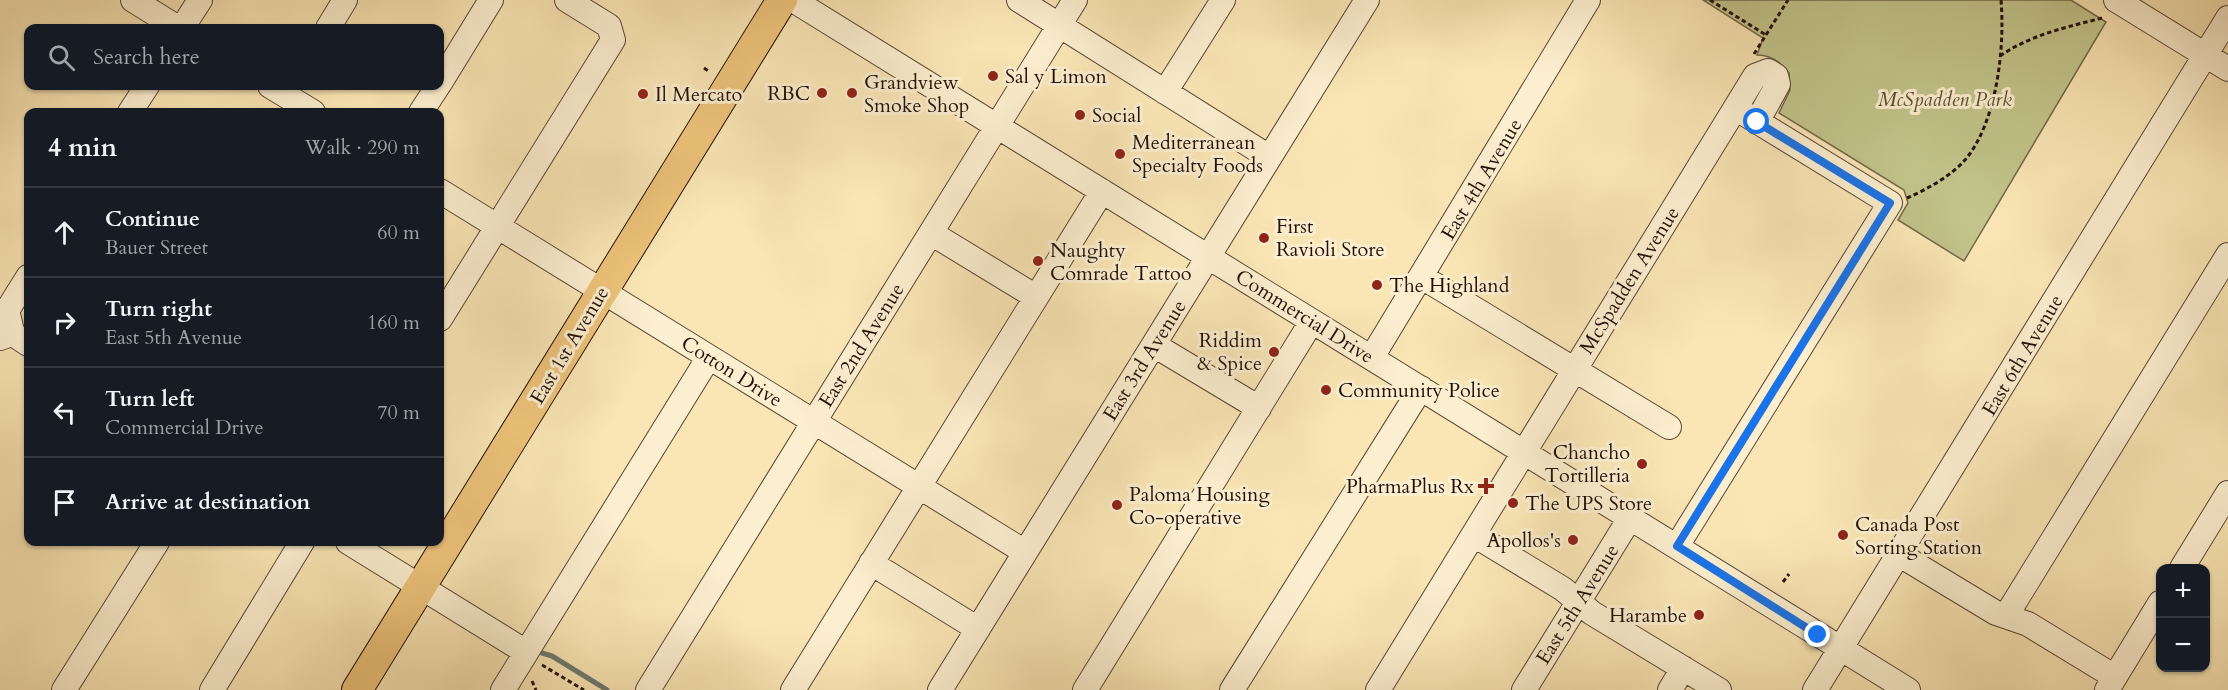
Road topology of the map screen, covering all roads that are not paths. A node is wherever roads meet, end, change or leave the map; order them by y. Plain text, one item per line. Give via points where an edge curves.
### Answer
1 (133, 0) edge
2 (200, 0) edge
3 (345, 0) edge
4 (491, 0) edge
5 (567, 0) edge
6 (782, 0) edge
7 (793, 0) edge
8 (1019, 0) edge
9 (1075, 0) edge
10 (1223, 0) edge
11 (1367, 0) edge
12 (1588, 0) edge
13 (2109, 9) edge
14 (2228, 18) edge
15 (173, 24) edge
16 (183, 24) edge
17 (330, 24) edge
18 (1059, 26) junction
19 (2206, 55) junction
20 (2228, 69) edge
21 (444, 76) edge
22 (144, 90) edge
23 (435, 90) edge
24 (1165, 92) junction
25 (281, 95) edge
26 (133, 108) edge
27 (305, 108) edge
28 (424, 108) edge
29 (1735, 108) junction
30 (1757, 122) junction
31 (998, 126) junction
32 (1269, 157) junction
33 (1102, 191) junction
34 (444, 193) edge
35 (497, 226) junction
36 (931, 233) junction
37 (2228, 255) edge
38 (1208, 257) junction
39 (1422, 276) junction
40 (24, 288) edge
41 (602, 290) junction
42 (1036, 297) junction
43 (444, 312) edge
44 (1312, 321) junction
45 (9, 328) edge
46 (1154, 345) junction
47 (709, 357) junction
48 (1372, 357) junction
49 (1574, 369) junction
50 (1421, 388) junction
51 (1259, 408) junction
52 (814, 420) junction
53 (1669, 427) dead end
54 (1524, 453) junction
55 (919, 485) junction
56 (2228, 493) edge
57 (1630, 518) junction
58 (1474, 535) junction
59 (154, 546) edge
60 (300, 546) edge
61 (355, 546) edge
62 (1677, 546) junction
63 (1025, 552) junction
64 (1900, 555) junction
65 (871, 563) junction
66 (2184, 564) edge
67 (421, 586) junction
68 (1578, 602) junction
69 (2156, 610) edge
70 (2006, 616) junction
71 (978, 629) junction
72 (1841, 649) junction
73 (526, 652) junction
74 (1683, 668) junction
75 (2111, 683) edge
76 (64, 690) edge
77 (212, 690) edge
78 (357, 690) edge
79 (503, 690) edge
80 (648, 690) edge
81 (793, 690) edge
82 (940, 690) edge
83 (1085, 690) edge
84 (1232, 690) edge
85 (1378, 690) edge
86 (1524, 690) edge
87 (1670, 690) edge
88 (1719, 690) edge
89 (1815, 690) edge
90 (1908, 690) edge

1 - 15 street
2 - 16 street
3 - 17 street
4 - 21 street
5 - 35 street via 609,26 613,40
6 - 41 main road, East 1st Avenue
7 - 31 street, Commercial Drive
8 - 18 street
9 - 18 street, East 2nd Avenue
10 - 24 street
11 - 32 street, East 3rd Avenue
12 - 39 street, East 4th Avenue
13 - 19 street
14 - 19 street, East 6th Avenue
18 - 24 street
18 - 31 street, East 2nd Avenue
19 - 20 street
19 - 64 street, East 6th Avenue
22 - 26 street
23 - 28 street
24 - 32 street
25 - 27 street
29 - 30 street
29 - 30 street, McSpadden Avenue via 1755,76 1762,71 1773,72 1778,84
29 - 49 street, McSpadden Avenue
30 - 62 street via 1896,201
31 - 33 street, Commercial Drive
31 - 36 street, East 2nd Avenue
32 - 38 street, East 3rd Avenue
33 - 38 street, Commercial Drive
33 - 42 street
34 - 35 street, Cotton Drive
35 - 41 street, Cotton Drive
35 - 43 street
36 - 42 street
36 - 52 street, East 2nd Avenue
37 - 70 street
38 - 44 street, Commercial Drive
38 - 46 street, East 3rd Avenue
39 - 48 street, East 4th Avenue
39 - 49 street
40 - 45 street
41 - 47 street, Cotton Drive
41 - 67 main road, East 1st Avenue
42 - 55 street
44 - 48 street, Commercial Drive
44 - 51 street
46 - 51 street
46 - 63 street, East 3rd Avenue
47 - 52 street, Cotton Drive
47 - 73 street
48 - 50 street, Commercial Drive
49 - 53 street
49 - 54 street, McSpadden Avenue
50 - 54 street, Commercial Drive
50 - 84 street
51 - 83 street
52 - 55 street, Cotton Drive
52 - 80 street, East 2nd Avenue
54 - 57 street, Commercial Drive
54 - 58 street, McSpadden Avenue
55 - 63 street, Cotton Drive
55 - 65 street
56 - 66 street
57 - 62 street, Commercial Drive
57 - 68 street, East 5th Avenue
58 - 68 street
58 - 85 street, McSpadden Avenue
59 - 76 street
60 - 77 street
61 - 67 street
62 - 72 street, Commercial Drive
63 - 71 street, East 3rd Avenue
64 - 70 street
64 - 72 street, East 6th Avenue
65 - 71 street
65 - 81 street
67 - 73 street
67 - 78 main road, East 1st Avenue
68 - 74 street
68 - 86 street, East 5th Avenue
69 - 75 street
70 - 75 street via 2028,624
71 - 82 street, East 3rd Avenue
72 - 89 street, East 6th Avenue
72 - 90 street, Commercial Drive
73 - 79 street
74 - 87 street
74 - 88 street

